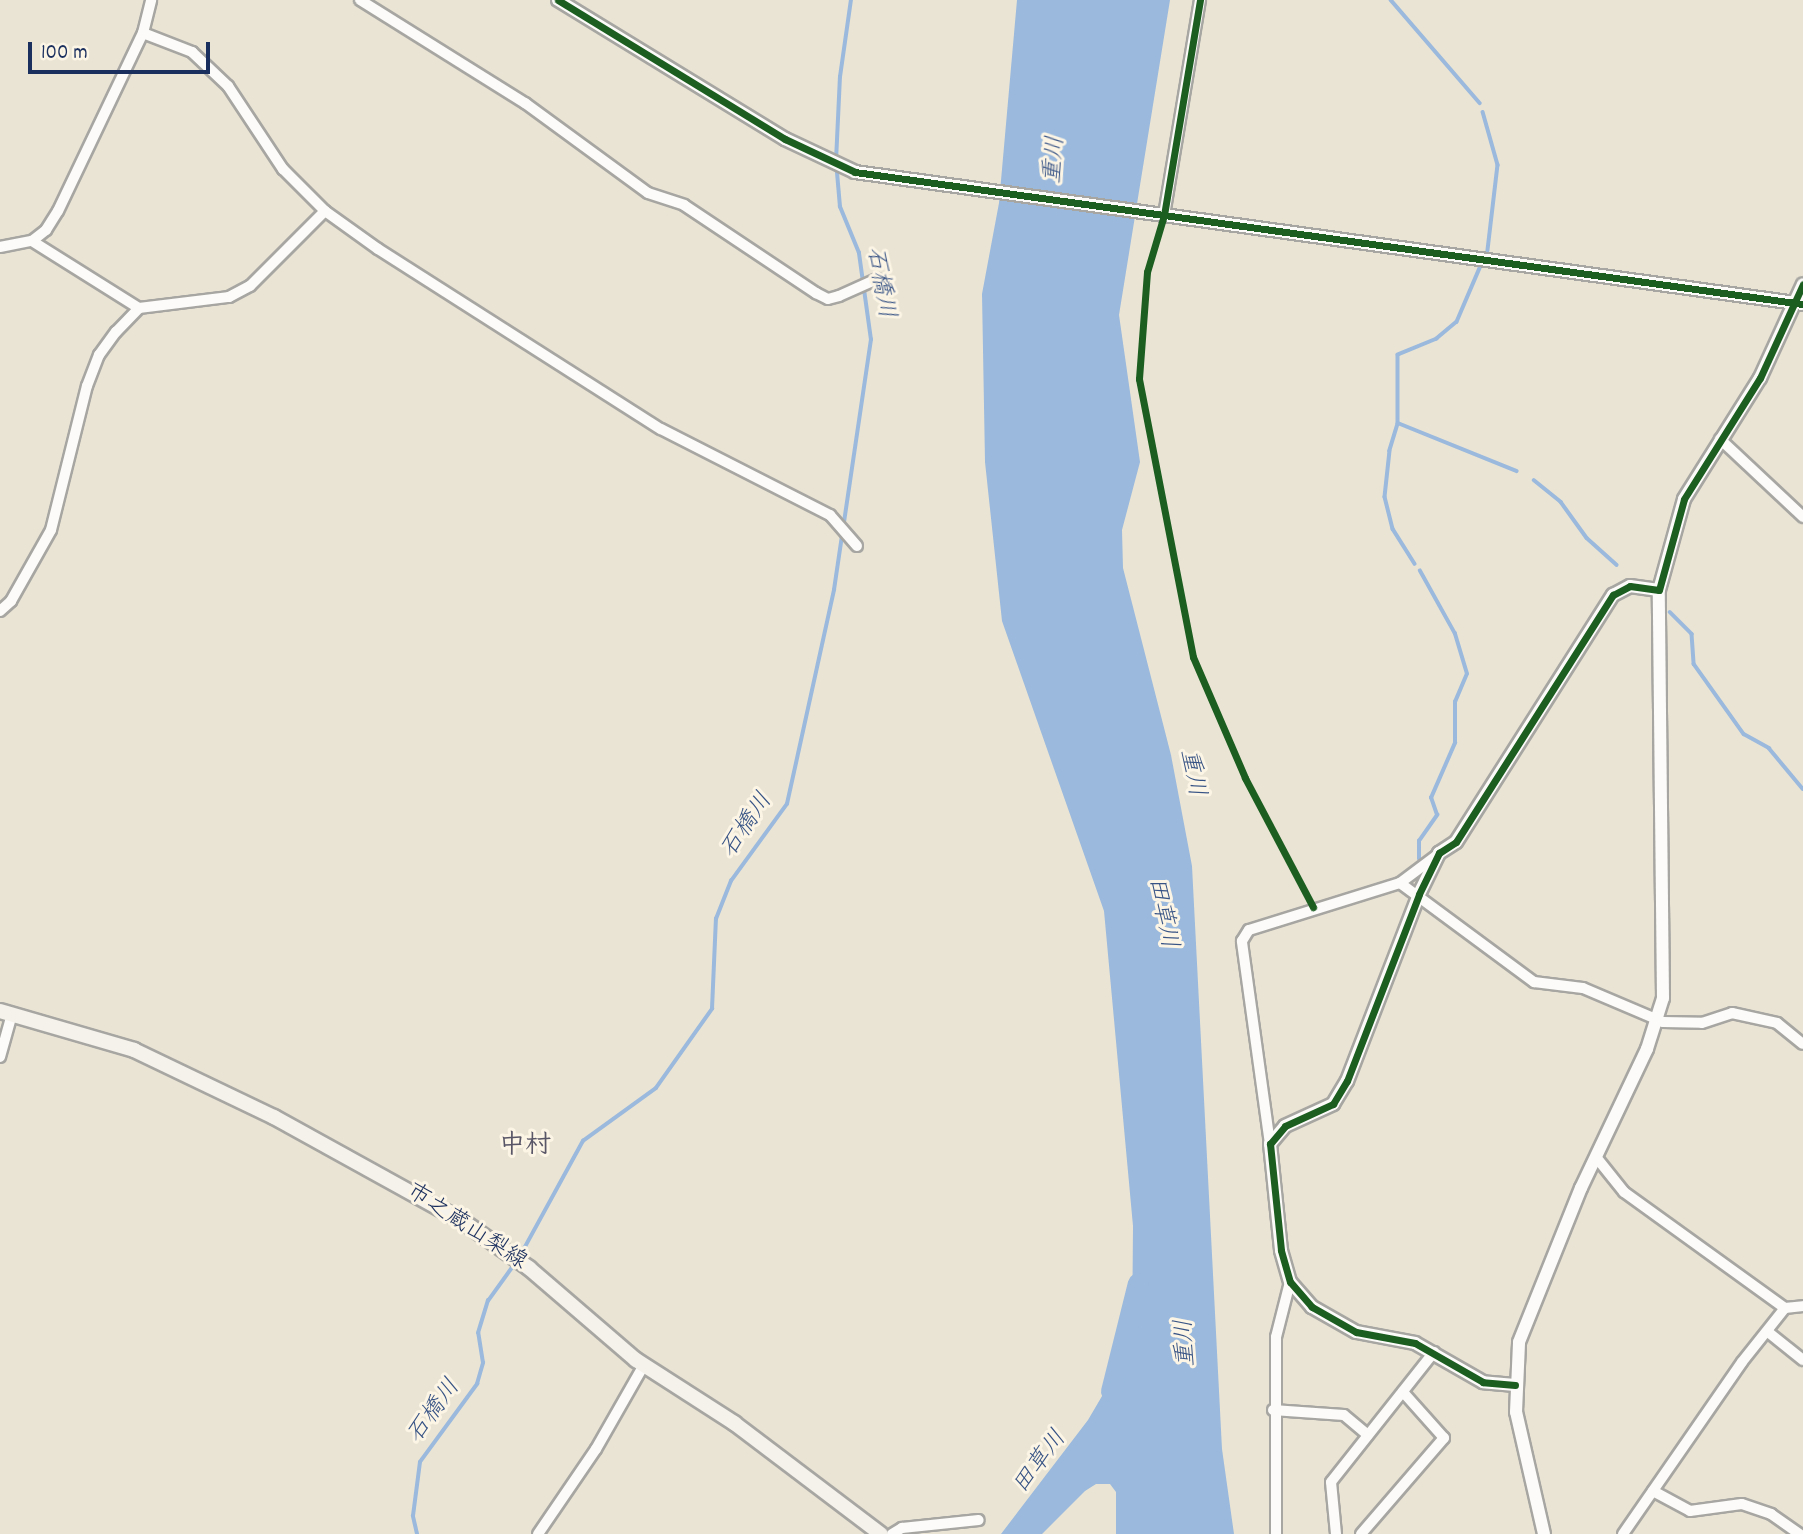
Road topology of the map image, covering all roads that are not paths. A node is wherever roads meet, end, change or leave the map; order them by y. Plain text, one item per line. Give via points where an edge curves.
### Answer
1 (151, 0) edge
2 (360, 0) edge
3 (558, 0) edge
4 (1200, 0) edge
5 (143, 33) junction
6 (325, 211) junction
7 (1164, 215) junction
8 (32, 241) junction
9 (0, 247) edge
10 (876, 279) dead end
11 (1803, 284) edge
12 (1799, 304) edge
13 (139, 308) junction
14 (1720, 439) junction
15 (1803, 517) edge
16 (857, 546) dead end
17 (1659, 590) junction
18 (0, 611) edge
19 (1439, 853) junction
20 (1399, 883) junction
21 (1419, 894) junction
22 (6, 1012) edge
23 (1659, 1017) junction
24 (1803, 1044) edge
25 (0, 1057) edge
26 (1270, 1143) junction
27 (1596, 1157) junction
28 (1290, 1282) junction
29 (1803, 1307) edge
30 (1785, 1308) junction
31 (1768, 1332) junction
32 (1434, 1352) junction
33 (1803, 1360) edge
34 (644, 1366) junction
35 (1515, 1385) junction
36 (1403, 1392) junction
37 (1273, 1410) junction
38 (1368, 1435) junction
39 (1653, 1491) junction
40 (979, 1520) dead end
41 (538, 1534) edge
42 (881, 1534) edge
43 (892, 1534) edge
44 (1276, 1534) edge
45 (1336, 1534) edge
46 (1361, 1534) edge
47 (1544, 1534) edge
48 (1623, 1534) edge
49 (1800, 1534) edge

1 - 5 street
2 - 10 street via 525,103 648,192 684,205 828,299
3 - 7 street via 827,162 855,172
4 - 7 street
5 - 6 street via 192,52 219,78 261,142
5 - 8 street via 58,211
6 - 13 street via 250,286 229,297
6 - 16 street via 594,389 673,436 830,515
7 - 12 street
8 - 9 street
8 - 13 street
11 - 12 street
12 - 14 street via 1760,378
13 - 18 street via 99,355 51,530 11,601
14 - 15 street
14 - 17 street via 1684,499
17 - 19 street via 1630,586 1612,595 1456,842
17 - 23 street via 1666,964
19 - 20 street
19 - 21 street
20 - 21 street
20 - 26 street via 1249,930 1242,941
21 - 23 street via 1534,982 1583,988
21 - 26 street via 1347,1081 1333,1104 1285,1126
22 - 25 street
22 - 34 main road, 市之蔵山梨線 via 134,1050 416,1195 519,1260
23 - 24 street via 1681,1025 1732,1013 1777,1023
23 - 27 street
26 - 28 street via 1281,1250
27 - 30 street via 1624,1192
27 - 35 street via 1525,1318
28 - 32 street via 1334,1322
28 - 37 street via 1276,1338
29 - 30 street
30 - 31 street
31 - 33 street
31 - 39 street
32 - 35 street via 1483,1382
32 - 36 street
34 - 41 street via 596,1449
34 - 42 main road, 市之蔵山梨線 via 734,1423
35 - 47 street via 1520,1434
36 - 38 street
36 - 46 street via 1444,1438
37 - 38 street via 1344,1415
37 - 44 street
38 - 45 street via 1331,1482
39 - 48 street
39 - 49 street via 1690,1511 1742,1503 1771,1514
40 - 43 street via 902,1528

